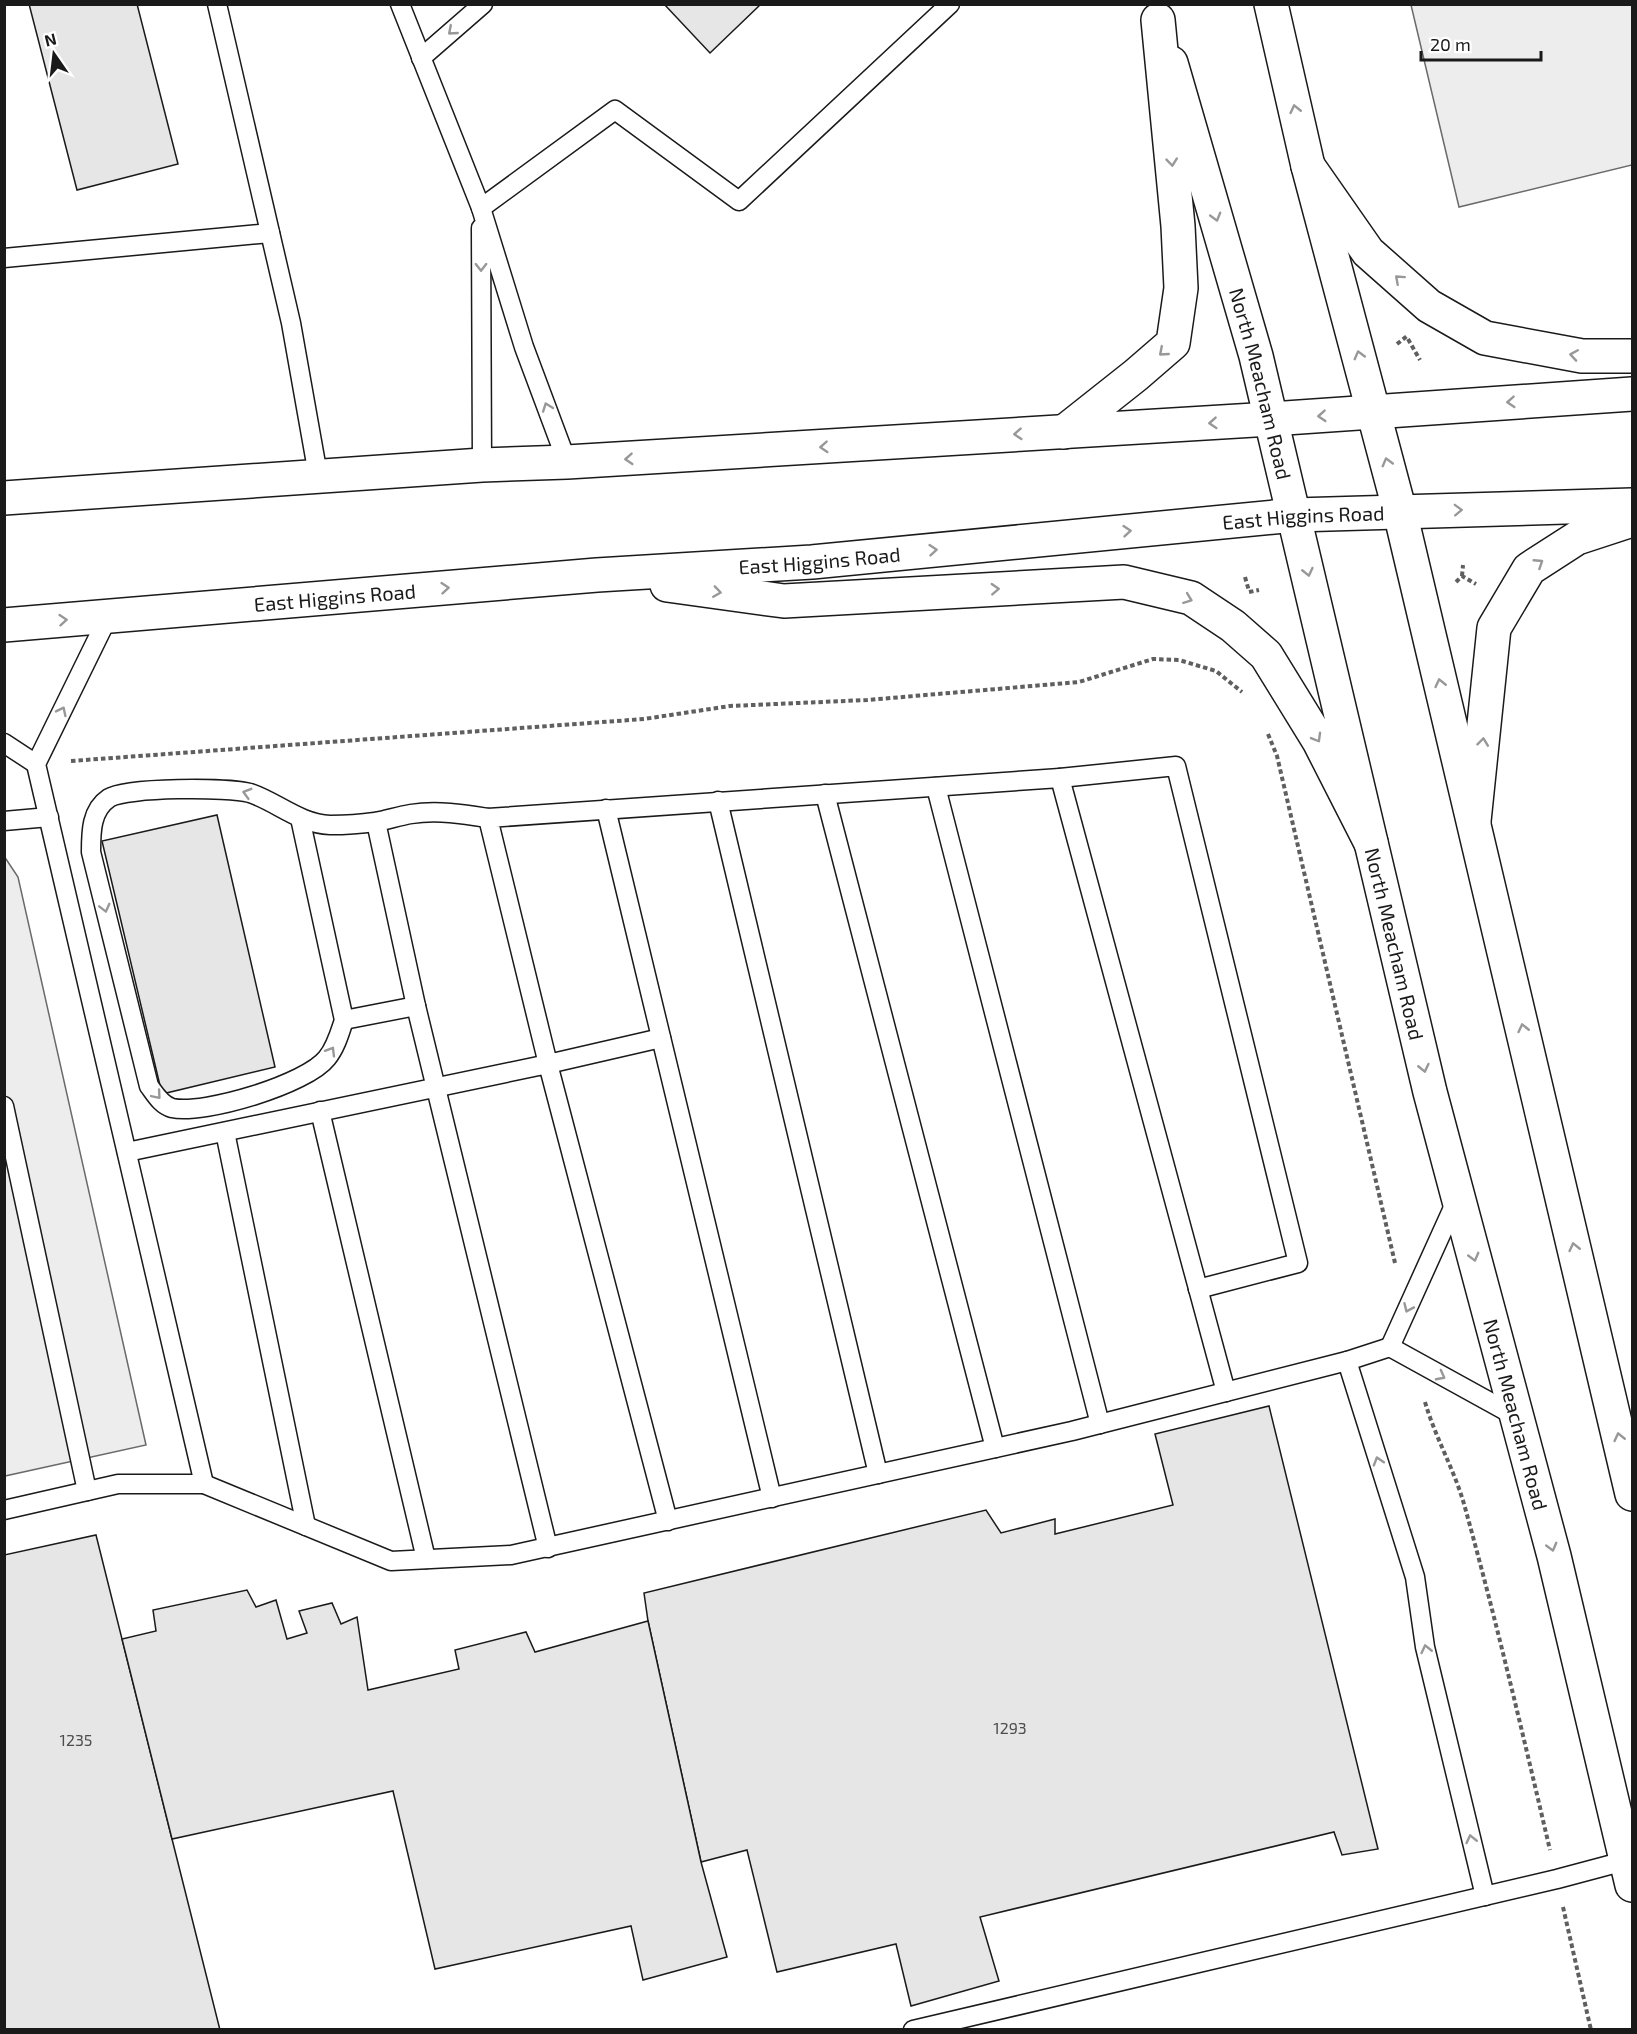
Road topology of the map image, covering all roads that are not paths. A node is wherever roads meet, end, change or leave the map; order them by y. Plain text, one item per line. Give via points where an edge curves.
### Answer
1 (217, 4) edge
2 (400, 4) edge
3 (483, 4) edge
4 (950, 4) edge
5 (1271, 4) edge
6 (1156, 12) edge
7 (421, 58) junction
8 (1308, 166) junction
9 (481, 208) junction
10 (270, 233) junction
11 (5, 257) edge
12 (1632, 356) edge
13 (1632, 394) edge
14 (1374, 412) junction
15 (1271, 419) junction
16 (1064, 432) junction
17 (567, 462) junction
18 (482, 465) junction
19 (318, 475) junction
20 (4, 498) edge
21 (1632, 505) edge
22 (1400, 512) junction
23 (1295, 515) junction
24 (1632, 520) edge
25 (597, 575) junction
26 (109, 615) junction
27 (4, 625) edge
28 (4, 743) edge
29 (36, 764) junction
30 (1060, 778) junction
31 (936, 787) junction
32 (825, 794) junction
33 (717, 801) junction
34 (606, 809) junction
35 (49, 817) junction
36 (300, 818) junction
37 (488, 818) junction
38 (4, 821) edge
39 (1473, 821) junction
40 (376, 822) junction
41 (1371, 843) junction
42 (416, 1006) junction
43 (344, 1020) junction
44 (661, 1038) junction
45 (548, 1064) junction
46 (435, 1088) junction
47 (4, 1106) edge
48 (320, 1112) junction
49 (225, 1132) junction
50 (127, 1152) junction
51 (1458, 1197) junction
52 (1198, 1289) junction
53 (1390, 1347) junction
54 (1347, 1361) junction
55 (1226, 1392) junction
56 (1517, 1417) junction
57 (1100, 1424) junction
58 (995, 1448) junction
59 (878, 1474) junction
60 (204, 1484) junction
61 (87, 1491) junction
62 (1632, 1494) edge
63 (772, 1498) junction
64 (4, 1510) edge
65 (669, 1521) junction
66 (306, 1526) junction
67 (548, 1548) junction
68 (426, 1559) junction
69 (1630, 1868) edge
70 (1485, 1896) junction
71 (913, 2030) edge

1 - 10 lane
2 - 7 lane
3 -> 7 lane
4 - 9 lane via 739,201 615,110
8 -> 5 main road
6 -> 15 main road, North Meacham Road
6 -> 16 main road via 1181,278 1173,343
7 - 9 lane
12 -> 8 main road via 1582,356 1485,338 1430,306 1368,252
14 -> 8 main road
17 -> 9 lane via 524,347
9 -> 18 lane
10 - 11 lane
10 - 19 lane via 291,323
13 -> 14 main road
14 -> 15 main road
22 -> 14 main road
15 -> 16 main road
15 - 23 main road, North Meacham Road
16 -> 17 main road
17 - 18 main road
18 - 19 main road
19 - 20 main road
22 -> 21 main road, East Higgins Road
22 - 23 main road, East Higgins Road
39 -> 22 main road
25 -> 23 main road, East Higgins Road via 812,561
23 -> 41 main road, North Meacham Road
39 -> 24 main road via 1494,628 1528,569 1577,538
26 -> 25 main road, East Higgins Road
25 -> 41 main road via 784,601 1125,582 1191,598 1233,626 1266,655 1319,741
27 -> 26 main road, East Higgins Road
29 -> 26 lane
28 - 29 lane
29 - 35 lane
30 - 31 lane
30 - 52 lane
30 - 52 lane via 1176,766 1298,1263
31 - 32 lane
31 - 57 lane
32 - 33 lane
32 - 58 lane
33 - 34 lane
33 - 59 lane
34 - 37 lane
34 - 44 lane
35 - 38 lane
35 - 50 lane
36 - 40 lane via 328,825
36 - 43 lane
36 -> 43 lane via 260,797 231,789 124,793 109,798 97,812 90,830 91,852 149,1086 170,1107 190,1109 225,1103 290,1083 328,1058
37 - 40 lane via 412,814
37 - 45 lane
62 -> 39 main road
40 - 42 lane
41 -> 51 main road, North Meacham Road
42 - 43 lane
42 - 46 lane
44 - 45 lane
44 - 63 lane
45 - 46 lane
45 - 65 lane
46 - 48 lane
46 - 67 lane
47 - 61 lane
48 - 49 lane
48 - 68 lane
49 - 50 lane
49 - 66 lane
50 - 60 lane
51 -> 53 lane
51 -> 56 main road, North Meacham Road
52 - 55 lane
53 - 54 lane
53 -> 56 lane
54 - 55 lane
70 -> 54 lane via 1425,1647 1415,1577
55 - 57 lane
56 -> 69 main road, North Meacham Road
57 - 58 lane
58 - 59 lane
59 - 63 lane
60 - 61 lane via 118,1484
60 - 66 lane
61 - 64 lane
63 - 65 lane
65 - 67 lane
66 - 68 lane via 391,1561
67 - 68 lane via 511,1556
69 - 70 lane via 1557,1879
70 - 71 lane

